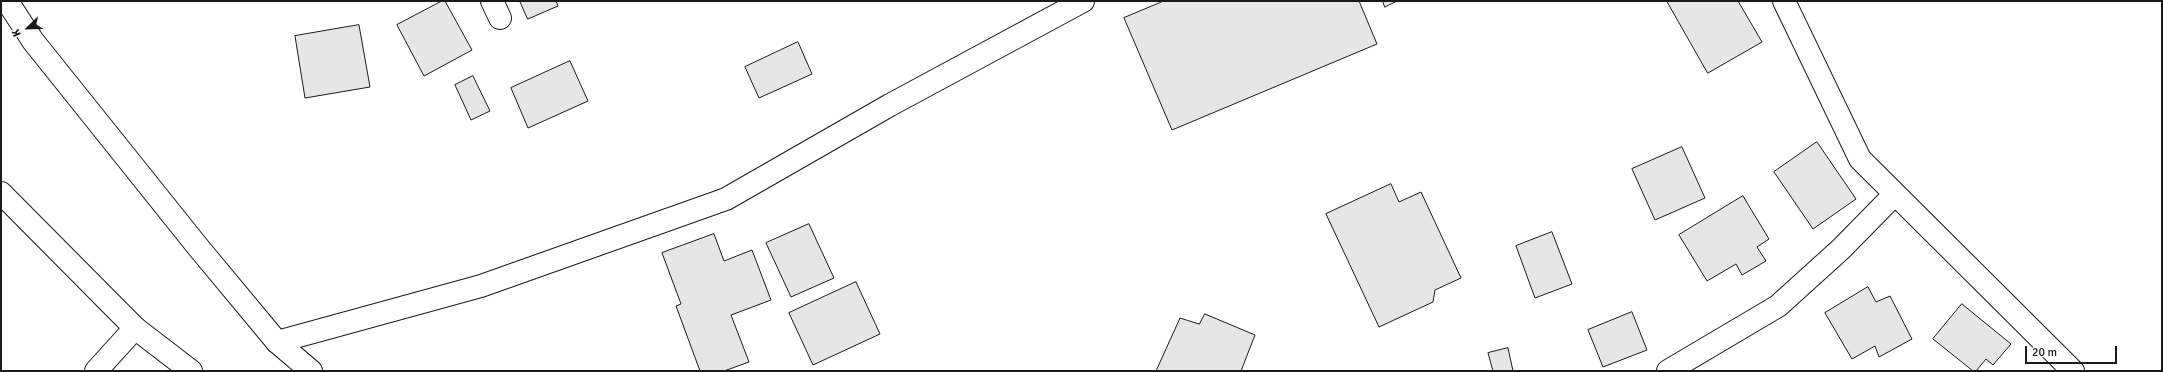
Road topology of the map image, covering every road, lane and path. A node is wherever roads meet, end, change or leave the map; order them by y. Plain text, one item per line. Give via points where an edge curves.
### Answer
1 (7, 1) edge
2 (1083, 1) edge
3 (1784, 1) edge
4 (1, 193) edge
5 (1895, 194) junction
6 (135, 328) junction
7 (278, 342) junction
8 (96, 371) edge
9 (191, 371) edge
10 (311, 371) edge
11 (1668, 371) edge
12 (2073, 371) edge

1 - 7 main road via 33,41 198,247
2 - 7 main road via 890,105 726,199 481,286
3 - 5 main road via 1860,159
4 - 6 main road
5 - 11 main road via 1841,249 1778,306
5 - 12 main road
6 - 8 main road
6 - 9 main road
7 - 10 main road

